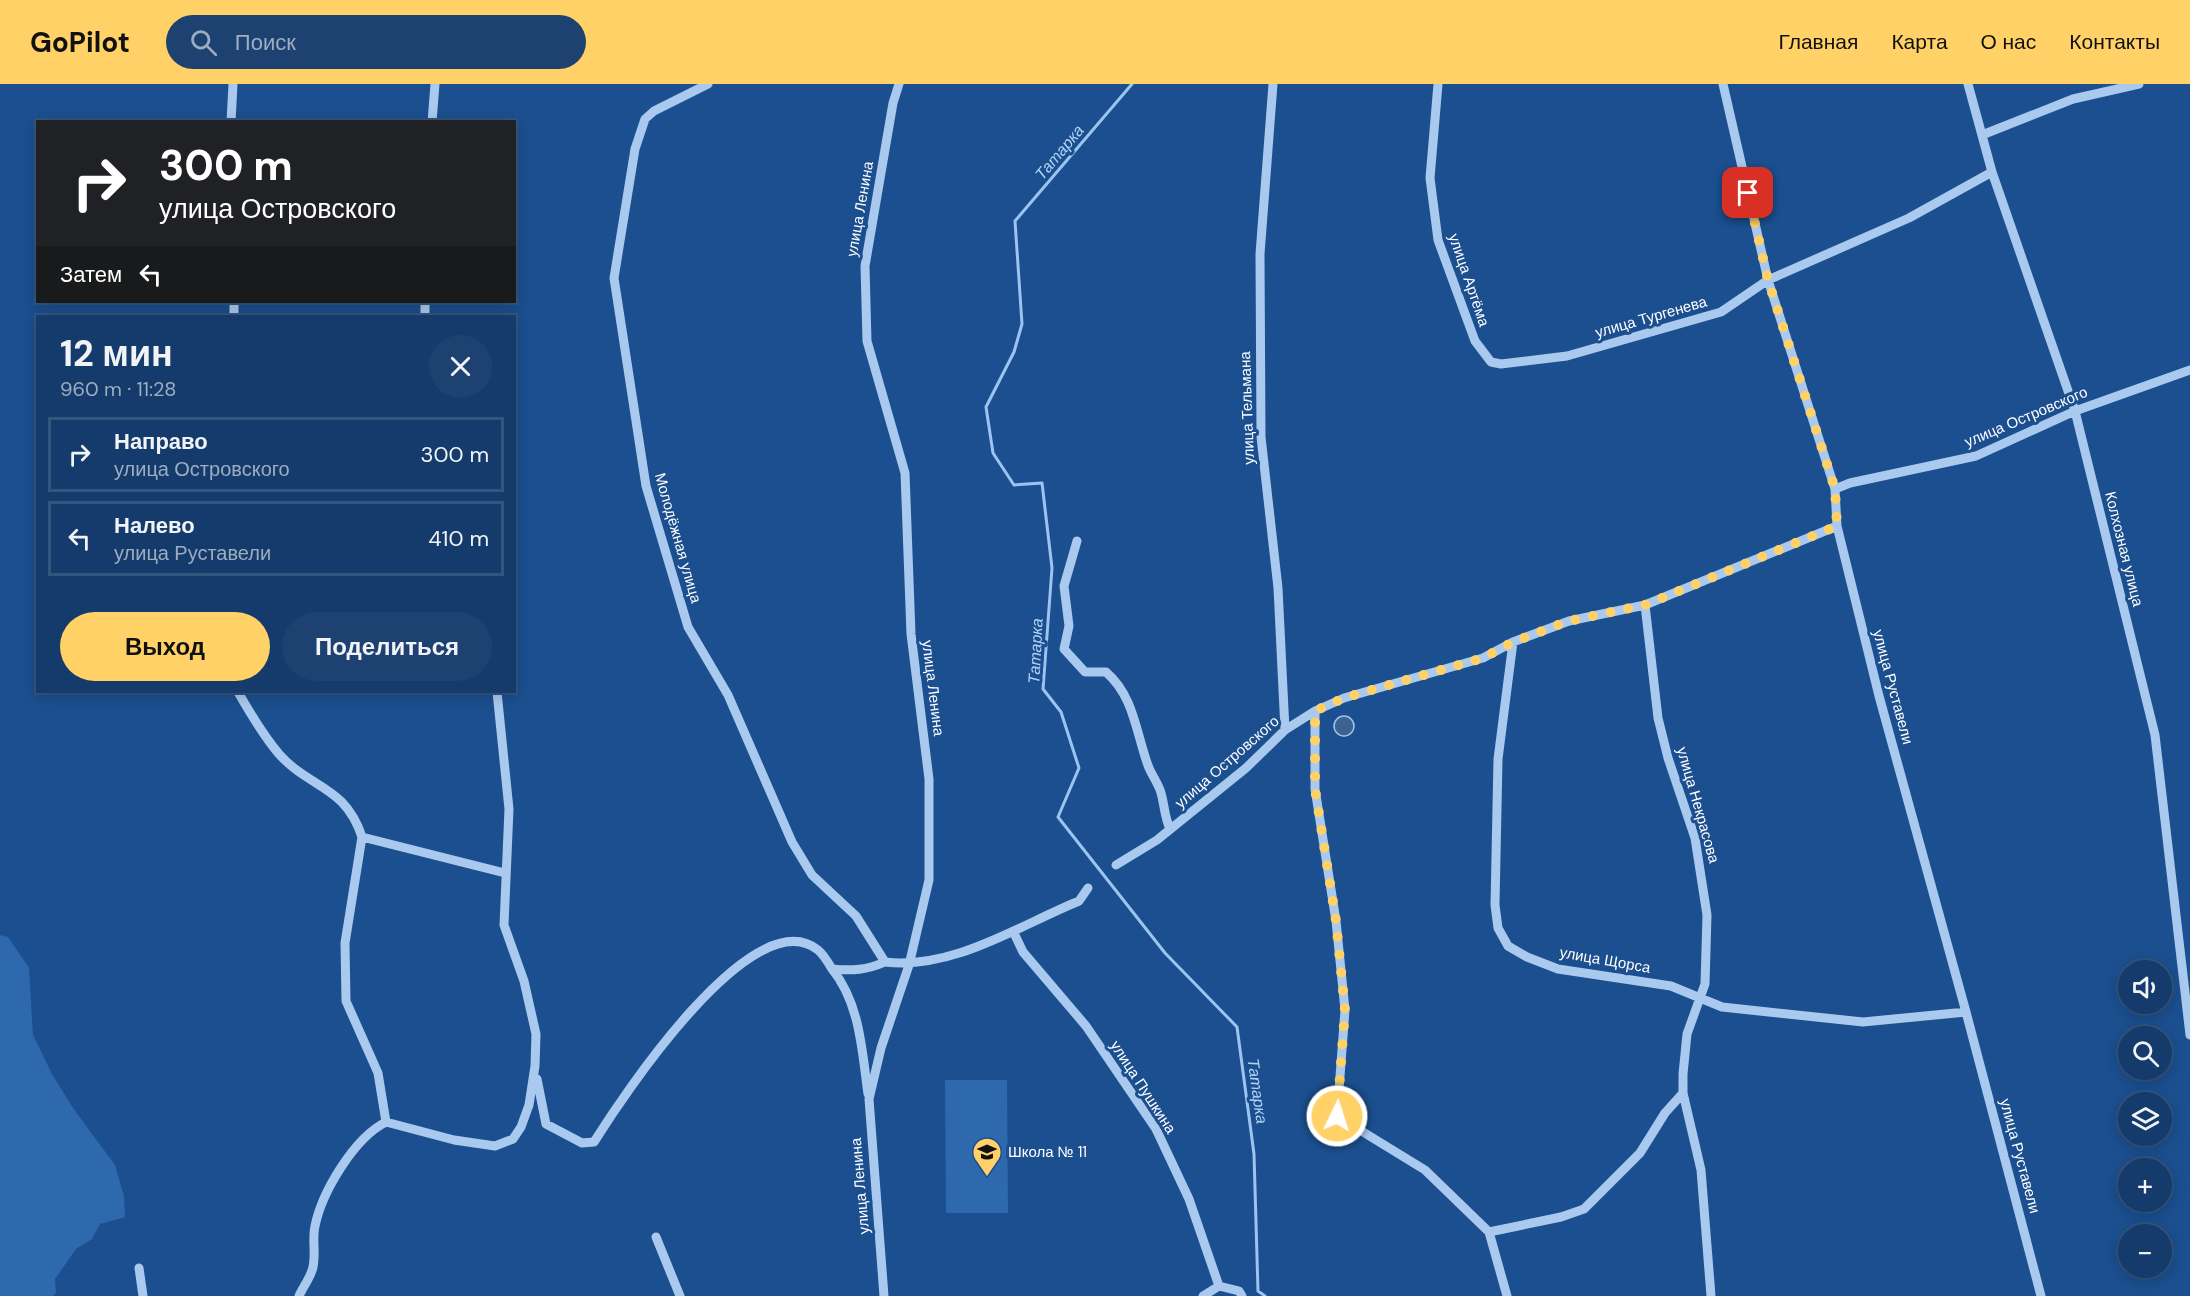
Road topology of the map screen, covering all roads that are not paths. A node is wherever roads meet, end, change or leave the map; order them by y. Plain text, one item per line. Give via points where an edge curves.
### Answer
1 (233, 84) edge
2 (435, 84) edge
3 (708, 84) edge
4 (899, 84) edge
5 (1273, 84) edge
6 (1438, 84) edge
7 (1723, 84) edge
8 (1968, 84) edge
9 (2139, 84) edge
10 (231, 120) edge
11 (432, 120) edge
12 (1982, 135) junction
13 (1992, 172) junction
14 (1768, 280) junction
15 (1501, 364) joint
16 (2190, 370) edge
17 (2075, 411) junction
18 (1835, 489) junction
19 (1837, 526) junction
20 (1077, 541) dead end
21 (1645, 605) junction
22 (1513, 642) junction
23 (239, 693) edge
24 (497, 693) edge
25 (1315, 711) junction
26 (1285, 730) junction
27 (1170, 829) junction
28 (362, 837) junction
29 (1116, 865) dead end
30 (505, 873) junction
31 (1088, 888) dead end
32 (1013, 931) junction
33 (885, 962) junction
34 (909, 965) junction
35 (832, 969) junction
36 (1698, 999) junction
37 (1966, 1012) junction
38 (2190, 1035) edge
39 (536, 1066) junction
40 (1683, 1093) junction
41 (869, 1099) junction
42 (386, 1122) junction
43 (1489, 1232) junction
44 (656, 1237) dead end
45 (139, 1268) dead end
46 (1219, 1286) junction
47 (143, 1296) edge
48 (299, 1296) edge
49 (680, 1296) edge
50 (884, 1296) edge
51 (1203, 1296) edge
52 (1242, 1296) edge
53 (1507, 1296) edge
54 (1711, 1296) edge
55 (2041, 1296) edge

1 - 10 street
2 - 11 street
3 - 33 street, Молодёжная улица via 645,119 635,149 614,278 646,486 688,627 728,695 792,842 812,875 856,916
4 - 34 street, улица Ленина via 892,104 865,266 867,341 905,473 911,633 929,779 929,880
5 - 26 street, улица Тельмана via 1260,254 1261,437 1278,588
6 - 15 street, улица Артёма via 1430,178 1438,240 1475,342 1491,362
7 - 14 street, улица Руставели
8 - 12 street, Колхозная улица
9 - 12 street via 2073,99
12 - 13 street, Колхозная улица
13 - 14 street, улица Тургенева via 1909,218
13 - 17 street, Колхозная улица
14 - 15 street, улица Тургенева via 1721,312 1700,320 1567,356
14 - 18 street, улица Руставели
16 - 17 street, улица Островского
17 - 18 street, улица Островского via 1976,456
17 - 38 street, Колхозная улица via 2155,735
18 - 19 street, улица Руставели
19 - 21 street, улица Островского
19 - 37 street, улица Руставели via 1879,696
20 - 27 street via 1064,586 1069,626 1064,649 1084,672 1106,672 1115,679 1131,705
21 - 22 street, улица Островского via 1569,621
21 - 36 street, улица Некрасова via 1658,718 1695,838 1703,880 1707,958 1705,984
22 - 25 street, улица Островского via 1483,658 1344,698
22 - 36 street, улица Щорса via 1498,759 1498,928 1508,946 1558,969 1671,986
23 - 28 street via 280,755 342,800
24 - 30 street via 509,809
25 - 26 street, улица Островского
25 - 43 street via 1315,789 1336,921 1345,1010 1337,1116 1425,1170
26 - 27 street, улица Островского via 1246,768
27 - 29 street, улица Островского
28 - 30 street
28 - 42 street via 345,943 346,1001 378,1073
30 - 39 street via 504,925 534,1023
31 - 32 street via 1079,902
32 - 34 street via 962,952
32 - 46 street, улица Пушкина via 1023,952 1086,1026 1156,1129 1189,1199
33 - 34 street
33 - 35 street via 857,970
34 - 41 street, улица Ленина via 881,1048
35 - 39 street via 817,950 793,944 759,951 743,962 664,1042 589,1144 546,1124
35 - 41 street via 853,1007
36 - 37 street, улица Щорса via 1747,1011 1863,1022
36 - 40 street, улица Некрасова via 1687,1034
37 - 55 street, улица Руставели
39 - 42 street via 525,1118 513,1139 505,1144 484,1146
40 - 43 street via 1640,1153 1584,1209
40 - 54 street, улица Некрасова via 1701,1170
41 - 50 street, улица Ленина
42 - 48 street via 358,1143 326,1196 315,1224 313,1268
43 - 53 street
44 - 49 street
45 - 47 street
46 - 51 street
46 - 52 street via 1239,1291

